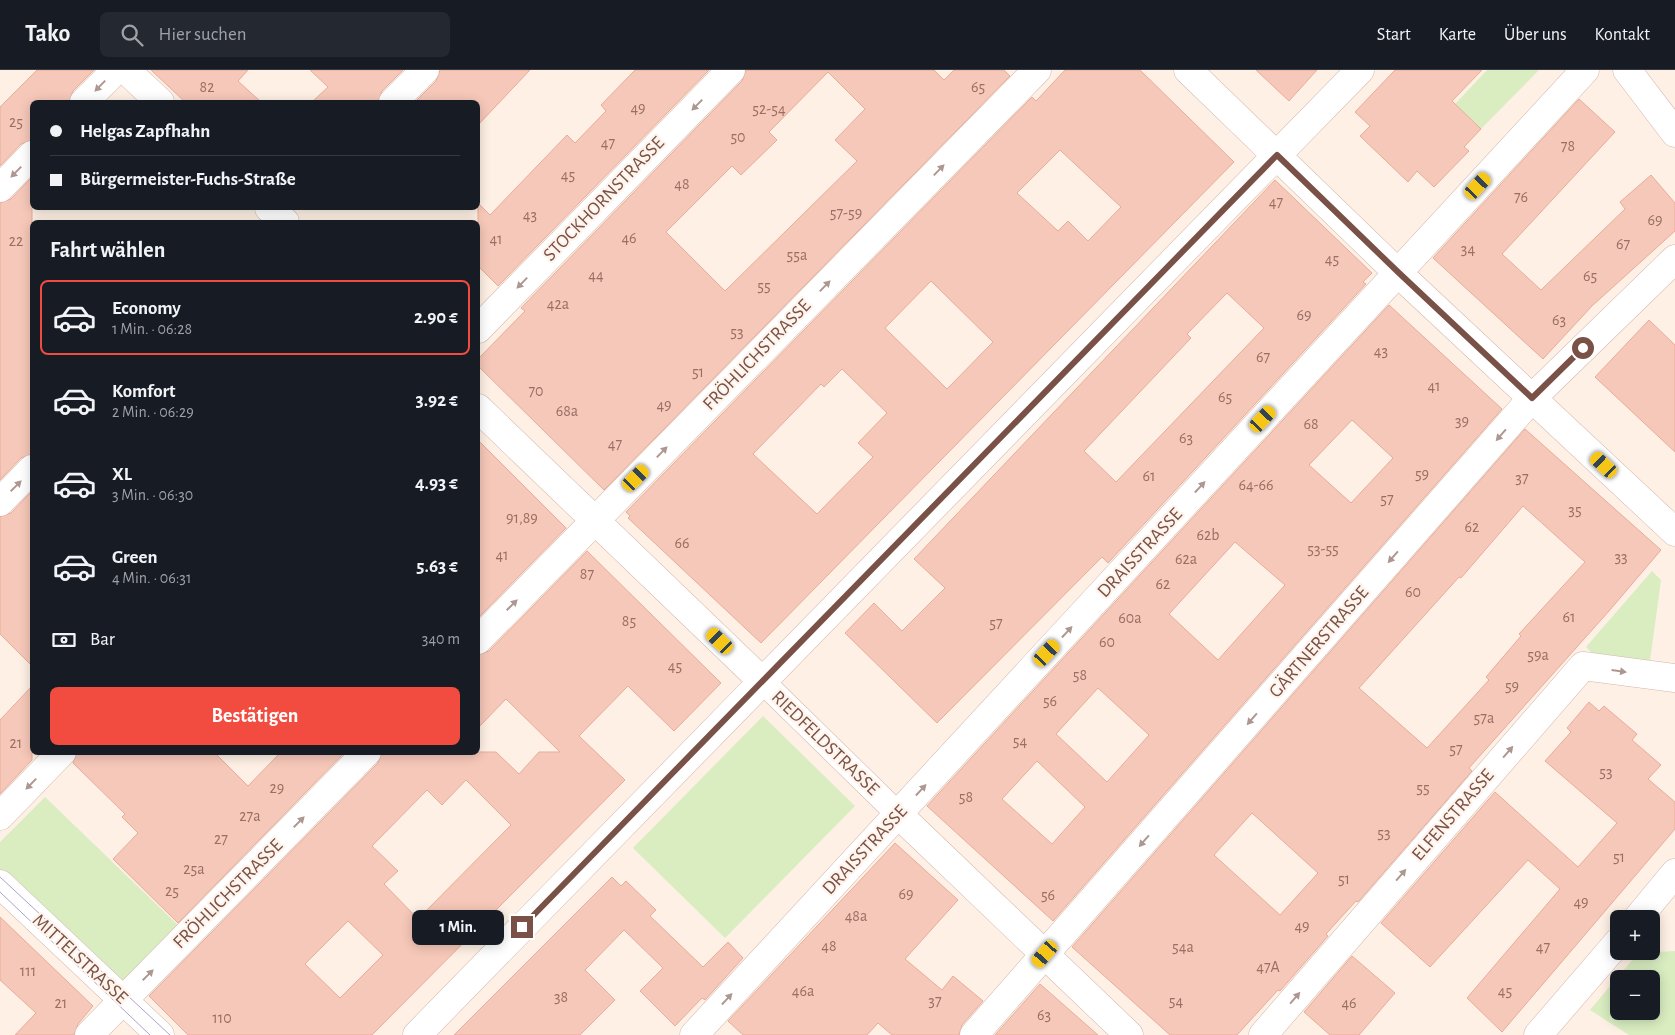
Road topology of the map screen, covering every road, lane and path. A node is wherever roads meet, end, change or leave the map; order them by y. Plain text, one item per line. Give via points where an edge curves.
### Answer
1 (116, 70) edge
2 (126, 70) edge
3 (425, 70) edge
4 (731, 70) edge
5 (1037, 70) edge
6 (1188, 70) edge
7 (1360, 70) edge
8 (1585, 70) edge
9 (1626, 70) edge
10 (86, 100) edge
11 (158, 100) edge
12 (395, 100) edge
13 (1675, 133) edge
14 (1277, 155) junction
15 (30, 157) edge
16 (0, 188) edge
17 (1675, 259) edge
18 (1398, 272) junction
19 (480, 326) edge
20 (1532, 398) junction
21 (480, 410) edge
22 (30, 471) edge
23 (0, 502) edge
24 (595, 520) junction
25 (1675, 532) edge
26 (480, 638) edge
27 (1675, 678) edge
28 (762, 681) junction
29 (59, 755) edge
30 (364, 755) edge
31 (898, 814) junction
32 (0, 816) edge
33 (1675, 873) edge
34 (0, 884) edge
35 (1644, 910) edge
36 (1610, 951) edge
37 (1045, 954) junction
38 (123, 1000) junction
39 (89, 1035) edge
40 (160, 1035) edge
41 (417, 1035) edge
42 (694, 1035) edge
43 (974, 1035) edge
44 (1130, 1035) edge
45 (1263, 1035) edge
46 (1538, 1035) edge

1 -> 10 street
2 - 11 street
3 - 12 street
4 -> 19 street, STOCKHORNSTRASSE
24 -> 5 street, FRÖHLICHSTRASSE
6 - 14 street
7 - 14 street
8 - 18 street, DRAISSTRASSE
9 - 13 street
14 - 18 street
14 - 28 street
15 -> 16 street
17 - 20 street, GÄRTNERSTRASSE
18 - 20 street
31 -> 18 street, DRAISSTRASSE
20 - 25 street
20 -> 37 street, GÄRTNERSTRASSE
21 - 24 street, RIEDFELDSTRASSE
23 -> 22 street
26 -> 24 street, FRÖHLICHSTRASSE
24 - 28 street, RIEDFELDSTRASSE
45 -> 27 street, ELFENSTRASSE via 1583,666
28 - 31 street, RIEDFELDSTRASSE
28 - 41 street
29 -> 32 street
38 -> 30 street, FRÖHLICHSTRASSE
31 - 37 street, RIEDFELDSTRASSE
42 -> 31 street, DRAISSTRASSE
33 - 35 street
34 - 38 street, MITTELSTRASSE
36 - 46 street
37 - 43 street, GÄRTNERSTRASSE
37 - 44 street, RIEDFELDSTRASSE
38 - 39 street, FRÖHLICHSTRASSE
38 - 40 street, MITTELSTRASSE

